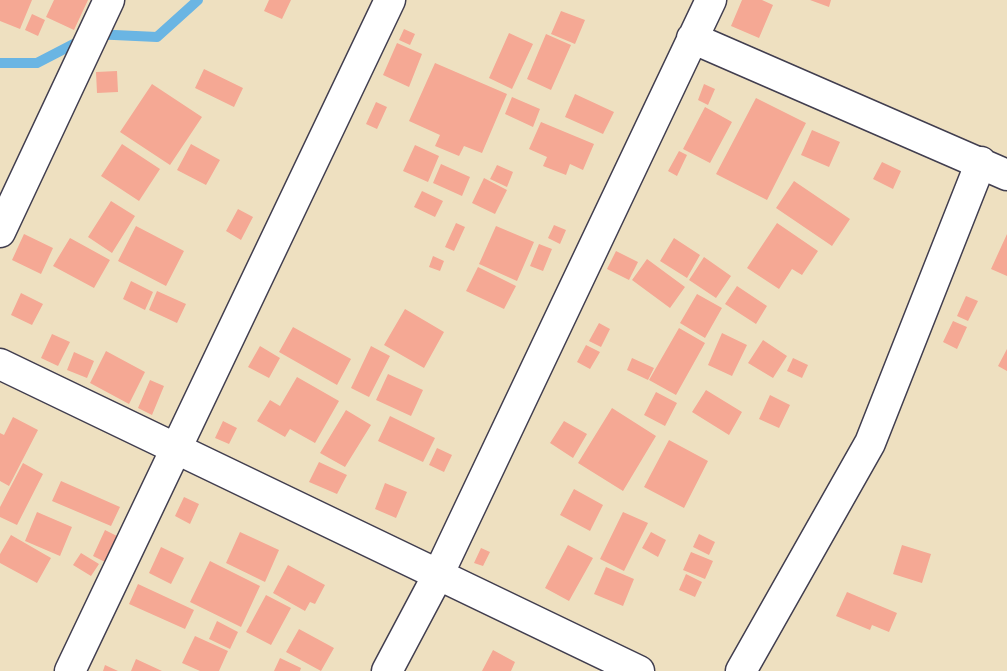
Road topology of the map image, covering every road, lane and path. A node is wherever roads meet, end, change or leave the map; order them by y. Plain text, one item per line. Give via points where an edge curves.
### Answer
1 (109, 0) edge
2 (390, 0) edge
3 (711, 0) edge
4 (692, 38) junction
5 (994, 169) edge
6 (0, 232) edge
7 (0, 364) edge
8 (177, 447) junction
9 (438, 575) junction
10 (70, 671) edge
11 (387, 671) edge
12 (639, 671) edge
13 (741, 671) edge

1 - 6 street
2 - 8 street
3 - 4 street
4 - 5 street
4 - 9 street
5 - 13 street via 870,443
7 - 8 street
8 - 9 street
8 - 10 street
9 - 11 street
9 - 12 street

